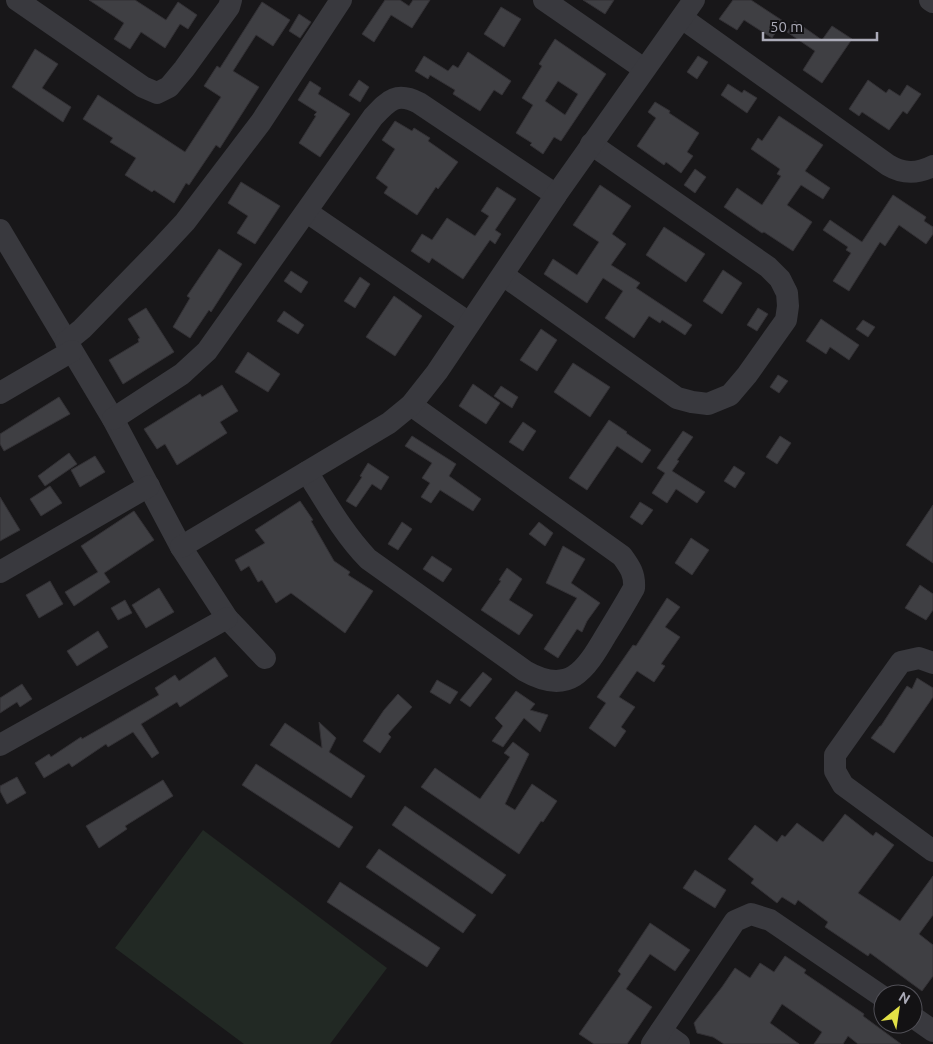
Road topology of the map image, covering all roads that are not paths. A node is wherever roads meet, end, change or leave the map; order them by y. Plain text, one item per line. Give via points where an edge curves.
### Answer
1 (17, 0) edge
2 (232, 0) edge
3 (341, 0) edge
4 (544, 0) edge
5 (688, 9) edge
6 (644, 69) junction
7 (591, 144) junction
8 (933, 166) edge
9 (556, 195) junction
10 (307, 212) junction
11 (0, 230) edge
12 (503, 275) junction
13 (469, 322) junction
14 (69, 347) junction
15 (0, 393) edge
16 (411, 406) junction
17 (113, 419) junction
18 (307, 472) junction
19 (149, 486) junction
20 (181, 547) junction
21 (0, 572) edge
22 (227, 618) junction
23 (265, 658) dead end
24 (933, 663) edge
25 (0, 745) edge
26 (933, 851) edge
27 (873, 990) edge
28 (657, 1038) edge
29 (679, 1044) edge

1 - 2 street via 143,87 157,93 169,87 184,69
3 - 14 street via 261,122 185,222 82,329
4 - 6 street
5 - 6 street
5 - 8 street via 888,165 911,173
6 - 7 street
7 - 9 street
7 - 12 street via 768,268 780,279 787,293 786,320 730,395 708,404 692,402 678,398
9 - 10 street via 419,103 399,98 391,100 373,117
9 - 12 street
10 - 13 street
10 - 17 street via 207,351 182,374
11 - 14 street
12 - 13 street
13 - 16 street
14 - 15 street
14 - 17 street
16 - 18 street via 389,423
16 - 18 street via 622,556 631,568 634,588 589,663 574,677 557,682 540,680 368,559 342,530
17 - 19 street
18 - 20 street
19 - 20 street
19 - 21 street
20 - 22 street
22 - 23 street
22 - 25 street
24 - 26 street via 919,658 901,662 835,755 835,771 843,786
27 - 28 street via 770,920 751,914 735,921
28 - 29 street

